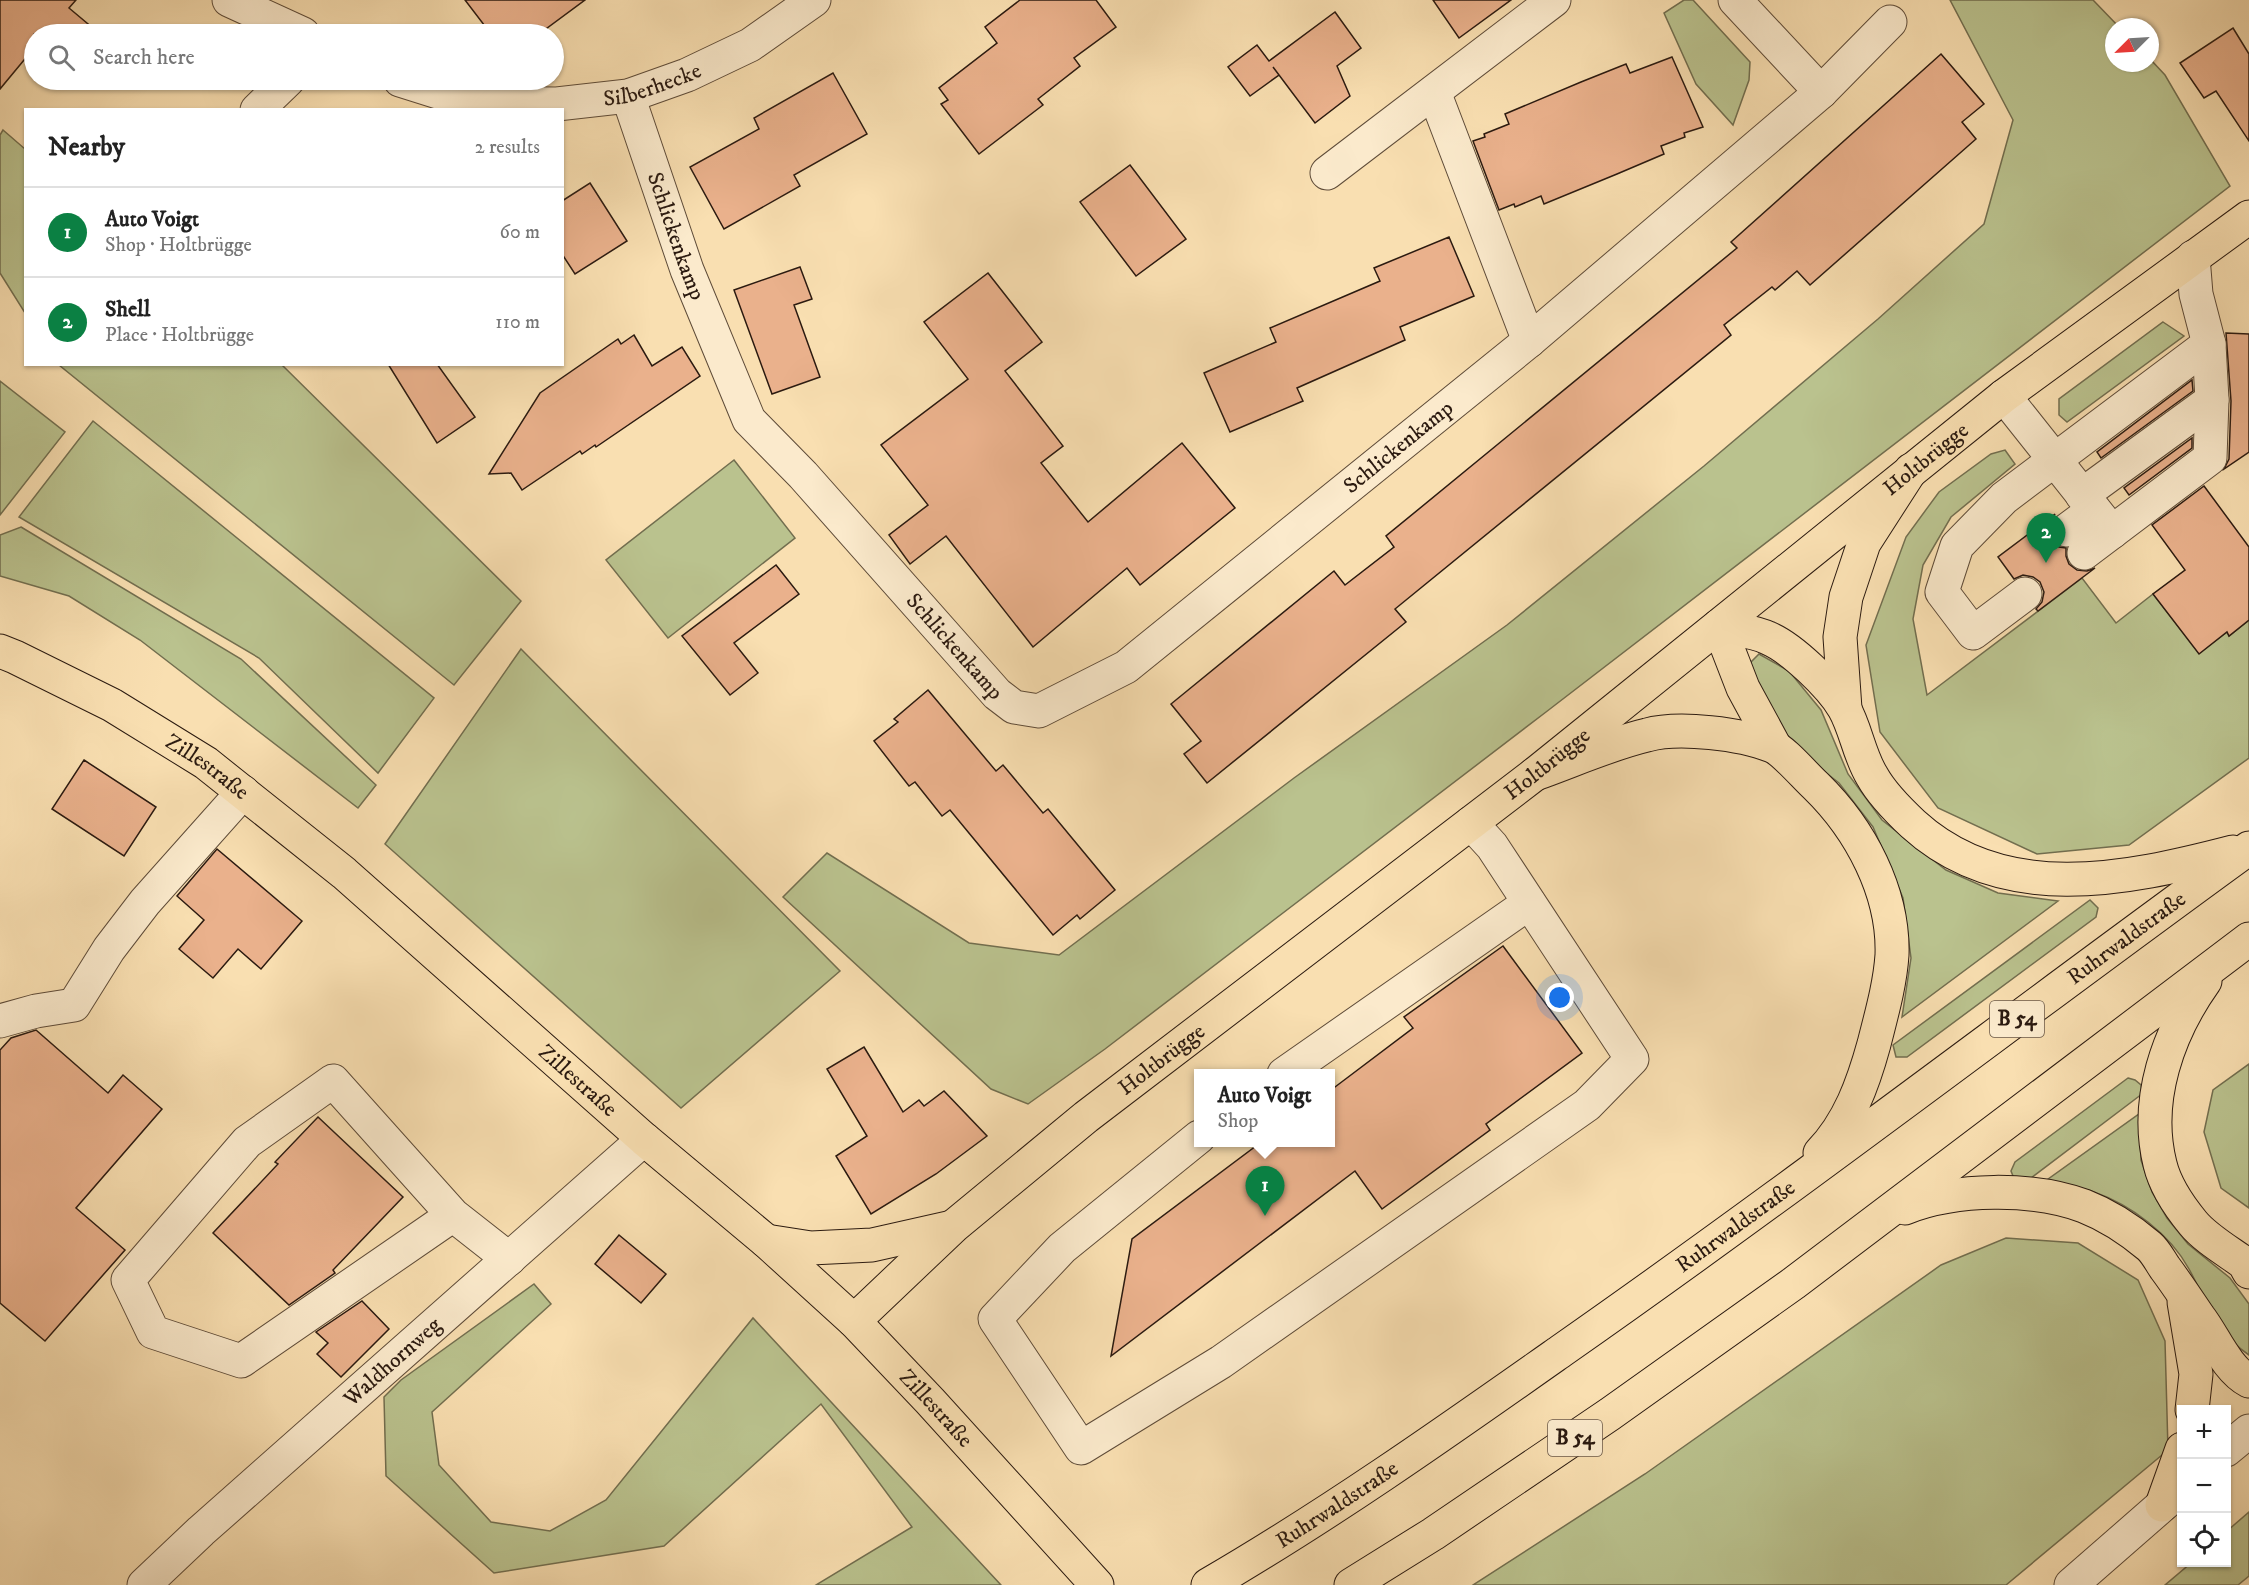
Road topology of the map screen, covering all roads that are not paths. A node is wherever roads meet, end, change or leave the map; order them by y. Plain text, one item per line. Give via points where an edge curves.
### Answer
1 (229, 0) edge
2 (814, 0) edge
3 (1554, 0) edge
4 (1735, 0) edge
5 (1890, 22) dead end
6 (281, 24) edge
7 (278, 90) edge
8 (433, 90) edge
9 (1434, 92) junction
10 (1821, 92) junction
11 (628, 96) junction
12 (259, 108) edge
13 (1327, 173) dead end
14 (2249, 217) edge
15 (2193, 257) junction
16 (1528, 341) junction
17 (2209, 344) junction
18 (2004, 396) junction
19 (2212, 400) junction
20 (2054, 460) junction
21 (1911, 470) junction
22 (2096, 512) junction
23 (2076, 541) dead end
24 (2025, 594) dead end
25 (1719, 626) junction
26 (0, 651) edge
27 (1845, 709) junction
28 (1774, 747) junction
29 (1535, 774) junction
30 (243, 792) junction
31 (1471, 823) junction
32 (2249, 848) edge
33 (1529, 903) junction
34 (2249, 939) edge
35 (2219, 961) junction
36 (0, 1021) edge
37 (1291, 1069) edge
38 (645, 1139) junction
39 (1194, 1141) edge
40 (1785, 1191) junction
41 (453, 1215) junction
42 (1871, 1224) junction
43 (954, 1226) junction
44 (766, 1241) junction
45 (509, 1259) junction
46 (2247, 1266) edge
47 (2183, 1294) junction
48 (854, 1321) junction
49 (2249, 1381) edge
50 (2193, 1405) edge
51 (2249, 1431) edge
52 (2231, 1446) edge
53 (2179, 1459) edge
54 (2172, 1496) edge
55 (144, 1585) edge
56 (1097, 1585) edge
57 (1208, 1585) edge
58 (1351, 1585) edge
59 (2071, 1585) edge

1 - 6 street
2 - 11 street, Silberhecke via 750,45 687,75
3 - 9 street
4 - 10 street
5 - 10 street, Schlickenkamp
7 - 12 street
8 - 11 street, Silberhecke via 473,102 557,104
9 - 13 street
9 - 16 street
10 - 16 street, Schlickenkamp
11 - 16 street, Schlickenkamp via 687,270 749,420 810,482 997,694 1014,708 1039,711 1126,667
14 - 15 main road, Holtbrügge
15 - 17 street via 2196,294
15 - 18 main road, Holtbrügge
17 - 19 street
17 - 20 street
18 - 20 street
18 - 21 main road, Holtbrügge
19 - 22 street
19 - 22 street via 2210,458
20 - 22 street
20 - 24 street via 2004,498 1957,546 1942,592 1973,633
21 - 25 main road, Holtbrügge
21 - 27 main road via 1864,543 1846,597 1840,637
22 - 23 street
25 - 27 main road via 1768,637 1804,663
25 - 28 main road via 1743,688
25 - 29 main road, Holtbrügge
26 - 30 main road, Zillestraße via 112,705 206,763
27 - 32 main road via 1871,775 1897,809 1930,839 1968,861 2008,875 2062,881 2107,877 2181,865
28 - 29 main road via 1690,731 1649,734
28 - 40 main road via 1832,802 1859,838 1882,888 1892,954 1880,1022 1852,1109 1825,1149
29 - 31 main road, Holtbrügge
30 - 36 street via 145,902 74,1005
30 - 38 main road, Zillestraße via 344,873
31 - 33 street via 1492,846
31 - 43 main road, Holtbrügge via 1086,1117
32 - 40 main road, Ruhrwaldstraße / B 54
33 - 37 street
33 - 39 street via 1632,1059 1587,1105 1221,1362 1081,1448 995,1319 1062,1248
34 - 35 main road, B 54
35 - 42 main road, B 54
35 - 46 main road via 2173,1035 2157,1091 2156,1132 2160,1164 2172,1194 2195,1226
38 - 44 main road, Zillestraße
38 - 45 street, Waldhornweg
40 - 57 main road, Ruhrwaldstraße / B 54 via 1408,1459
41 - 41 street via 241,1361 153,1332 128,1280 248,1142 333,1081
41 - 45 street
42 - 47 main road via 1938,1197 1980,1192 2029,1195 2082,1206 2110,1218 2151,1248
42 - 58 main road, B 54 via 1610,1414
43 - 44 main road via 872,1245 811,1248
43 - 48 main road, Holtbrügge
44 - 48 main road, Zillestraße
45 - 55 street, Waldhornweg
47 - 49 main road via 2228,1361
47 - 50 main road via 2196,1374
48 - 56 main road, Zillestraße
51 - 52 street
53 - 54 main road
54 - 59 street

